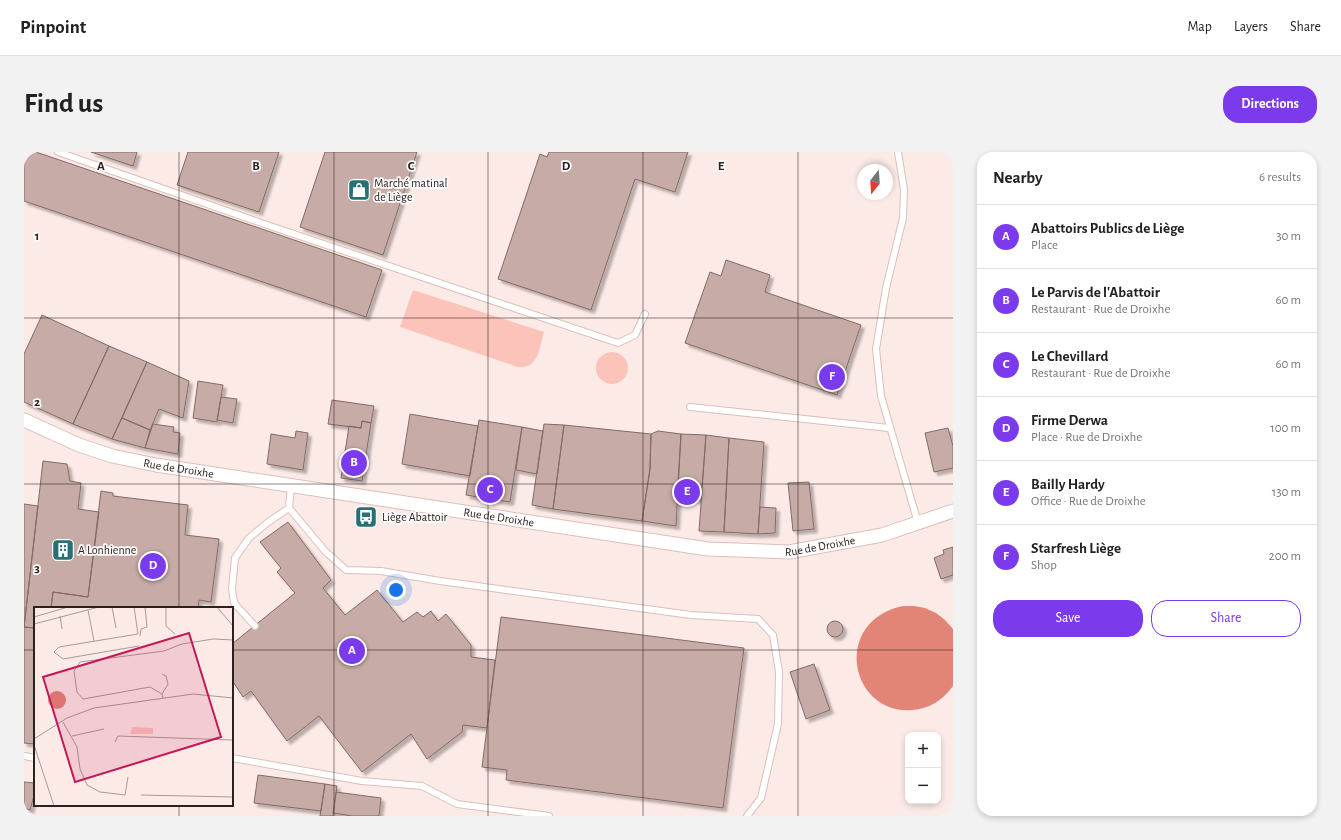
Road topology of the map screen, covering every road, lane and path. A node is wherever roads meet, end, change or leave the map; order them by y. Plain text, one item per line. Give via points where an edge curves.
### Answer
1 (58, 152) edge
2 (898, 152) edge
3 (645, 314) dead end
4 (690, 407) dead end
5 (24, 420) edge
6 (890, 428) junction
7 (291, 485) junction
8 (289, 508) junction
9 (953, 511) edge
10 (918, 522) junction
11 (255, 626) dead end
12 (24, 756) edge
13 (34, 758) edge
14 (233, 758) edge
15 (549, 816) edge
16 (747, 816) edge

1 - 3 lane via 618,343 635,335
2 - 6 lane via 904,190 903,218 886,288 876,349 881,396
4 - 6 lane
5 - 7 street, Rue de Droixhe via 79,445 112,456
6 - 10 lane
7 - 8 lane
7 - 10 street, Rue de Droixhe via 708,549 789,552 882,535
8 - 11 lane via 249,538 235,558 232,589 234,603
8 - 16 lane via 346,570 381,571 691,615 758,619 773,635 779,672 778,724 761,798
9 - 10 street, Rue de Droixhe
12 - 13 lane
14 - 15 lane via 362,781 422,786 457,804

